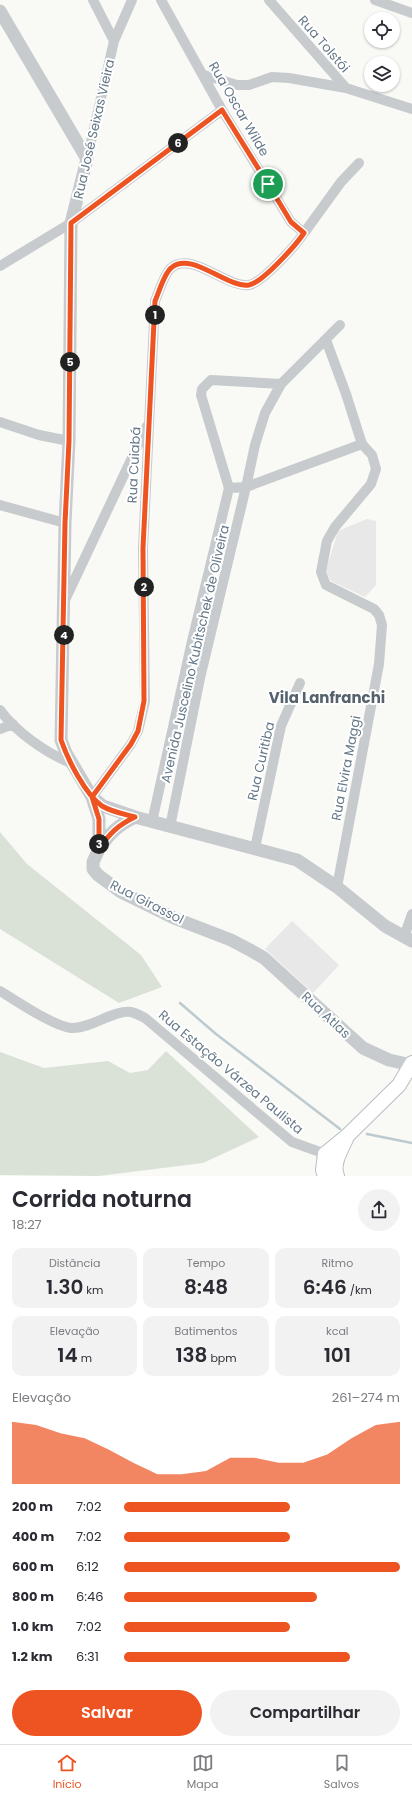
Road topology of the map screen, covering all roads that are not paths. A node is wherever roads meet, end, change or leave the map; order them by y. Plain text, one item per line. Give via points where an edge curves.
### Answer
1 (93, 0) edge
2 (132, 0) edge
3 (161, 0) edge
4 (268, 0) edge
5 (375, 0) edge
6 (0, 11) edge
7 (412, 13) edge
8 (114, 41) junction
9 (204, 75) junction
10 (346, 88) junction
11 (412, 109) edge
12 (222, 110) junction
13 (88, 159) junction
14 (359, 163) dead end
15 (71, 223) junction
16 (304, 233) junction
17 (0, 266) edge
18 (340, 325) dead end
19 (326, 340) junction
20 (282, 384) junction
21 (149, 421) junction
22 (0, 422) edge
23 (69, 441) junction
24 (362, 444) junction
25 (246, 487) junction
26 (229, 488) junction
27 (0, 505) edge
28 (65, 523) junction
29 (64, 602) junction
30 (184, 676) junction
31 (200, 678) junction
32 (300, 683) dead end
33 (0, 710) edge
34 (13, 724) junction
35 (0, 729) edge
36 (72, 763) junction
37 (92, 797) junction
38 (135, 817) junction
39 (152, 822) junction
40 (170, 827) junction
41 (255, 848) junction
42 (99, 849) junction
43 (337, 887) junction
44 (412, 914) edge
45 (408, 939) edge
46 (250, 950) joint
47 (0, 991) edge
48 (411, 1064) edge
49 (331, 1156) junction
50 (325, 1176) edge
51 (337, 1176) edge

1 - 8 street
2 - 8 street, Rua José Seixas Vieira
3 - 9 street, Rua Oscar Wilde
4 - 10 street, Rua Tolstói
5 - 7 street
6 - 13 street
8 - 13 street, Rua José Seixas Vieira
9 - 10 street via 237,85 250,85 272,77
9 - 12 street, Rua Oscar Wilde
10 - 11 street, Rua Tolstói
12 - 15 street
12 - 16 street, Rua Oscar Wilde via 291,222
13 - 15 street, Rua José Seixas Vieira
14 - 16 street via 341,182
15 - 17 street
15 - 23 street, Rua José Seixas Vieira
16 - 21 street, Rua Cuiabá via 295,246 262,278 250,285 237,285 196,265 182,263 171,268 155,301
18 - 19 street, Avenida Juscelino Kubitschek de Oliveira
19 - 20 street, Avenida Juscelino Kubitschek de Oliveira
19 - 24 street
20 - 25 street, Avenida Juscelino Kubitschek de Oliveira via 265,413
20 - 26 street via 211,380 202,389 201,395
21 - 29 street
21 - 37 street, Rua Cuiabá via 143,548 145,684 142,717 131,744
22 - 23 street via 39,435
23 - 28 street, Rua José Seixas Vieira
24 - 25 street
24 - 43 street, Rua Elvira Maggi via 372,454 376,469 374,476 371,484 335,527 327,541 321,572 326,586 374,609 380,615 382,625 379,664
25 - 26 street
25 - 31 street, Avenida Juscelino Kubitschek de Oliveira
26 - 30 street, Avenida Juscelino Kubitschek de Oliveira
27 - 28 street
28 - 29 street, Rua José Seixas Vieira
29 - 36 street, Rua José Seixas Vieira via 61,740
30 - 31 street
30 - 39 street, Avenida Juscelino Kubitschek de Oliveira
31 - 40 street, Avenida Juscelino Kubitschek de Oliveira
32 - 41 street, Rua Curitiba via 281,726
33 - 34 street
34 - 35 street
34 - 36 street via 42,749
36 - 37 street, Rua José Seixas Vieira
37 - 38 street via 103,806
37 - 42 street, Rua Girassol via 99,819
38 - 39 street
38 - 42 street via 116,828
39 - 40 street
40 - 41 street
41 - 43 street via 297,860
42 - 46 street, Rua Girassol via 93,862 93,869 112,886 174,918
43 - 45 street via 385,926
44 - 45 street
46 - 48 street, Rua Atlas via 264,958 363,1048 389,1060
47 - 49 street, Rua Estação Várzea Paulista via 58,1024 70,1028 79,1028 131,1012 145,1018 292,1142
48 - 49 main road via 399,1085 347,1136
49 - 50 main road via 323,1170
49 - 51 main road

